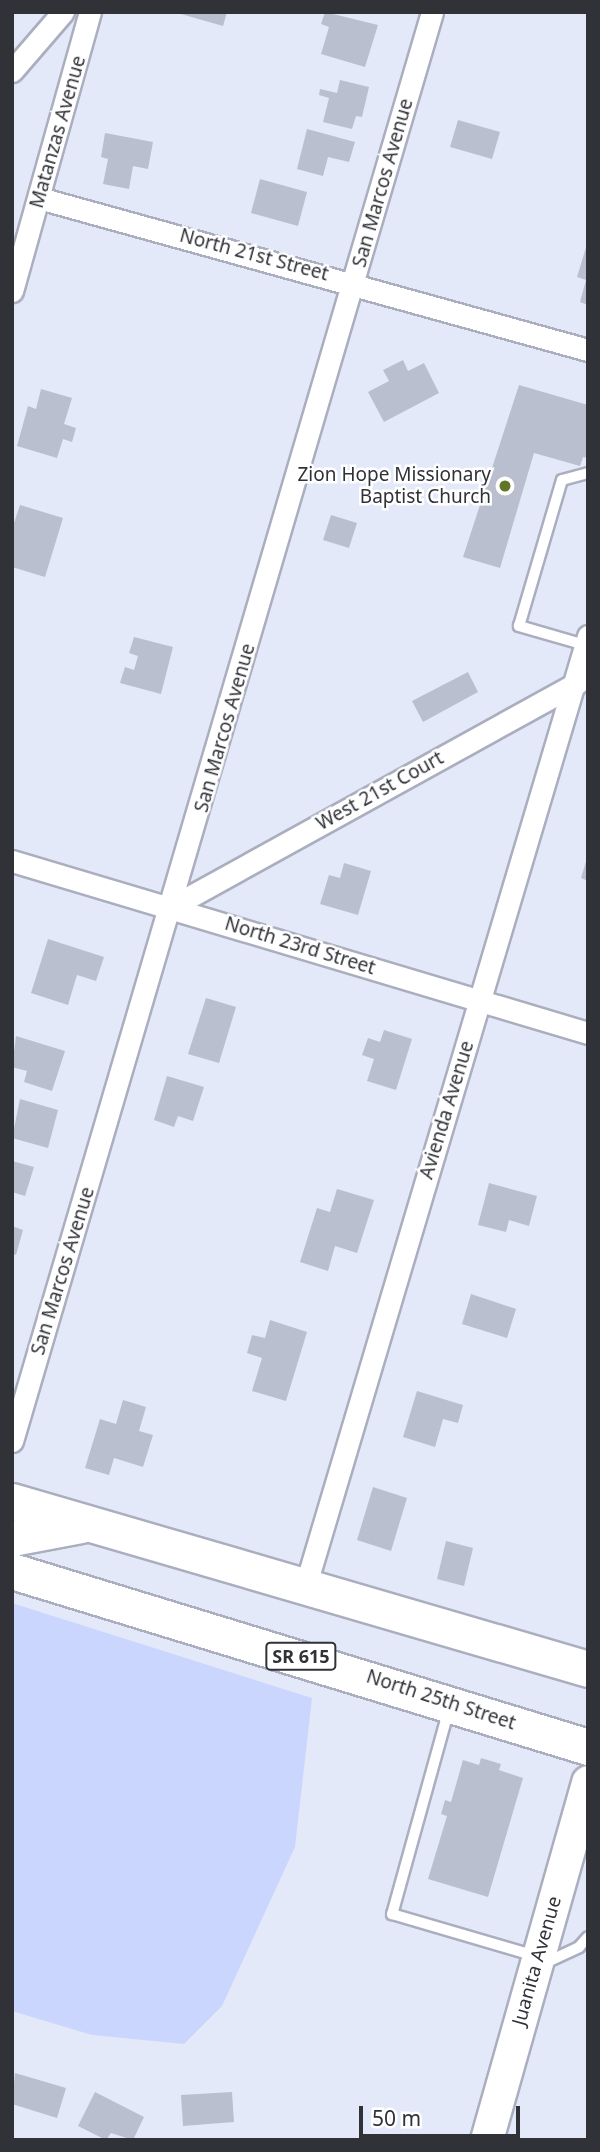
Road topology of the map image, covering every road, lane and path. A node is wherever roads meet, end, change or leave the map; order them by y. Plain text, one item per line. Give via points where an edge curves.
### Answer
1 (63, 12) edge
2 (90, 12) edge
3 (432, 12) edge
4 (12, 71) edge
5 (40, 198) junction
6 (355, 282) junction
7 (12, 291) edge
8 (588, 350) edge
9 (588, 473) edge
10 (587, 640) edge
11 (580, 681) edge
12 (12, 861) edge
13 (173, 906) junction
14 (480, 1002) junction
15 (588, 1033) edge
16 (12, 1441) edge
17 (12, 1501) edge
18 (92, 1524) junction
19 (12, 1538) edge
20 (12, 1571) edge
21 (306, 1584) junction
22 (588, 1669) edge
23 (450, 1703) junction
24 (588, 1746) edge
25 (585, 1801) edge
26 (588, 1937) edge
27 (537, 1961) junction
28 (487, 2140) edge

1 - 4 street
2 - 5 street, Matanzas Avenue
3 - 6 street, San Marcos Avenue
5 - 6 street, North 21st Street
5 - 7 street, Matanzas Avenue
6 - 8 street, North 21st Street
6 - 13 street, San Marcos Avenue
9 - 10 lane via 562,480 519,626
10 - 11 street, Avienda Avenue
11 - 13 street, West 21st Court
11 - 14 street, Avienda Avenue
12 - 13 street, North 23rd Street
13 - 14 street, North 23rd Street
13 - 16 street, San Marcos Avenue
14 - 15 street, North 23rd Street
14 - 21 street, Avienda Avenue
17 - 18 main road
18 - 19 main road
18 - 21 main road
20 - 23 main road, North 25th Street / SR 615
21 - 22 main road
23 - 24 main road, North 25th Street / SR 615
23 - 27 lane via 392,1914
25 - 27 street, Juanita Avenue
26 - 27 lane via 579,1947
27 - 28 street, Juanita Avenue

